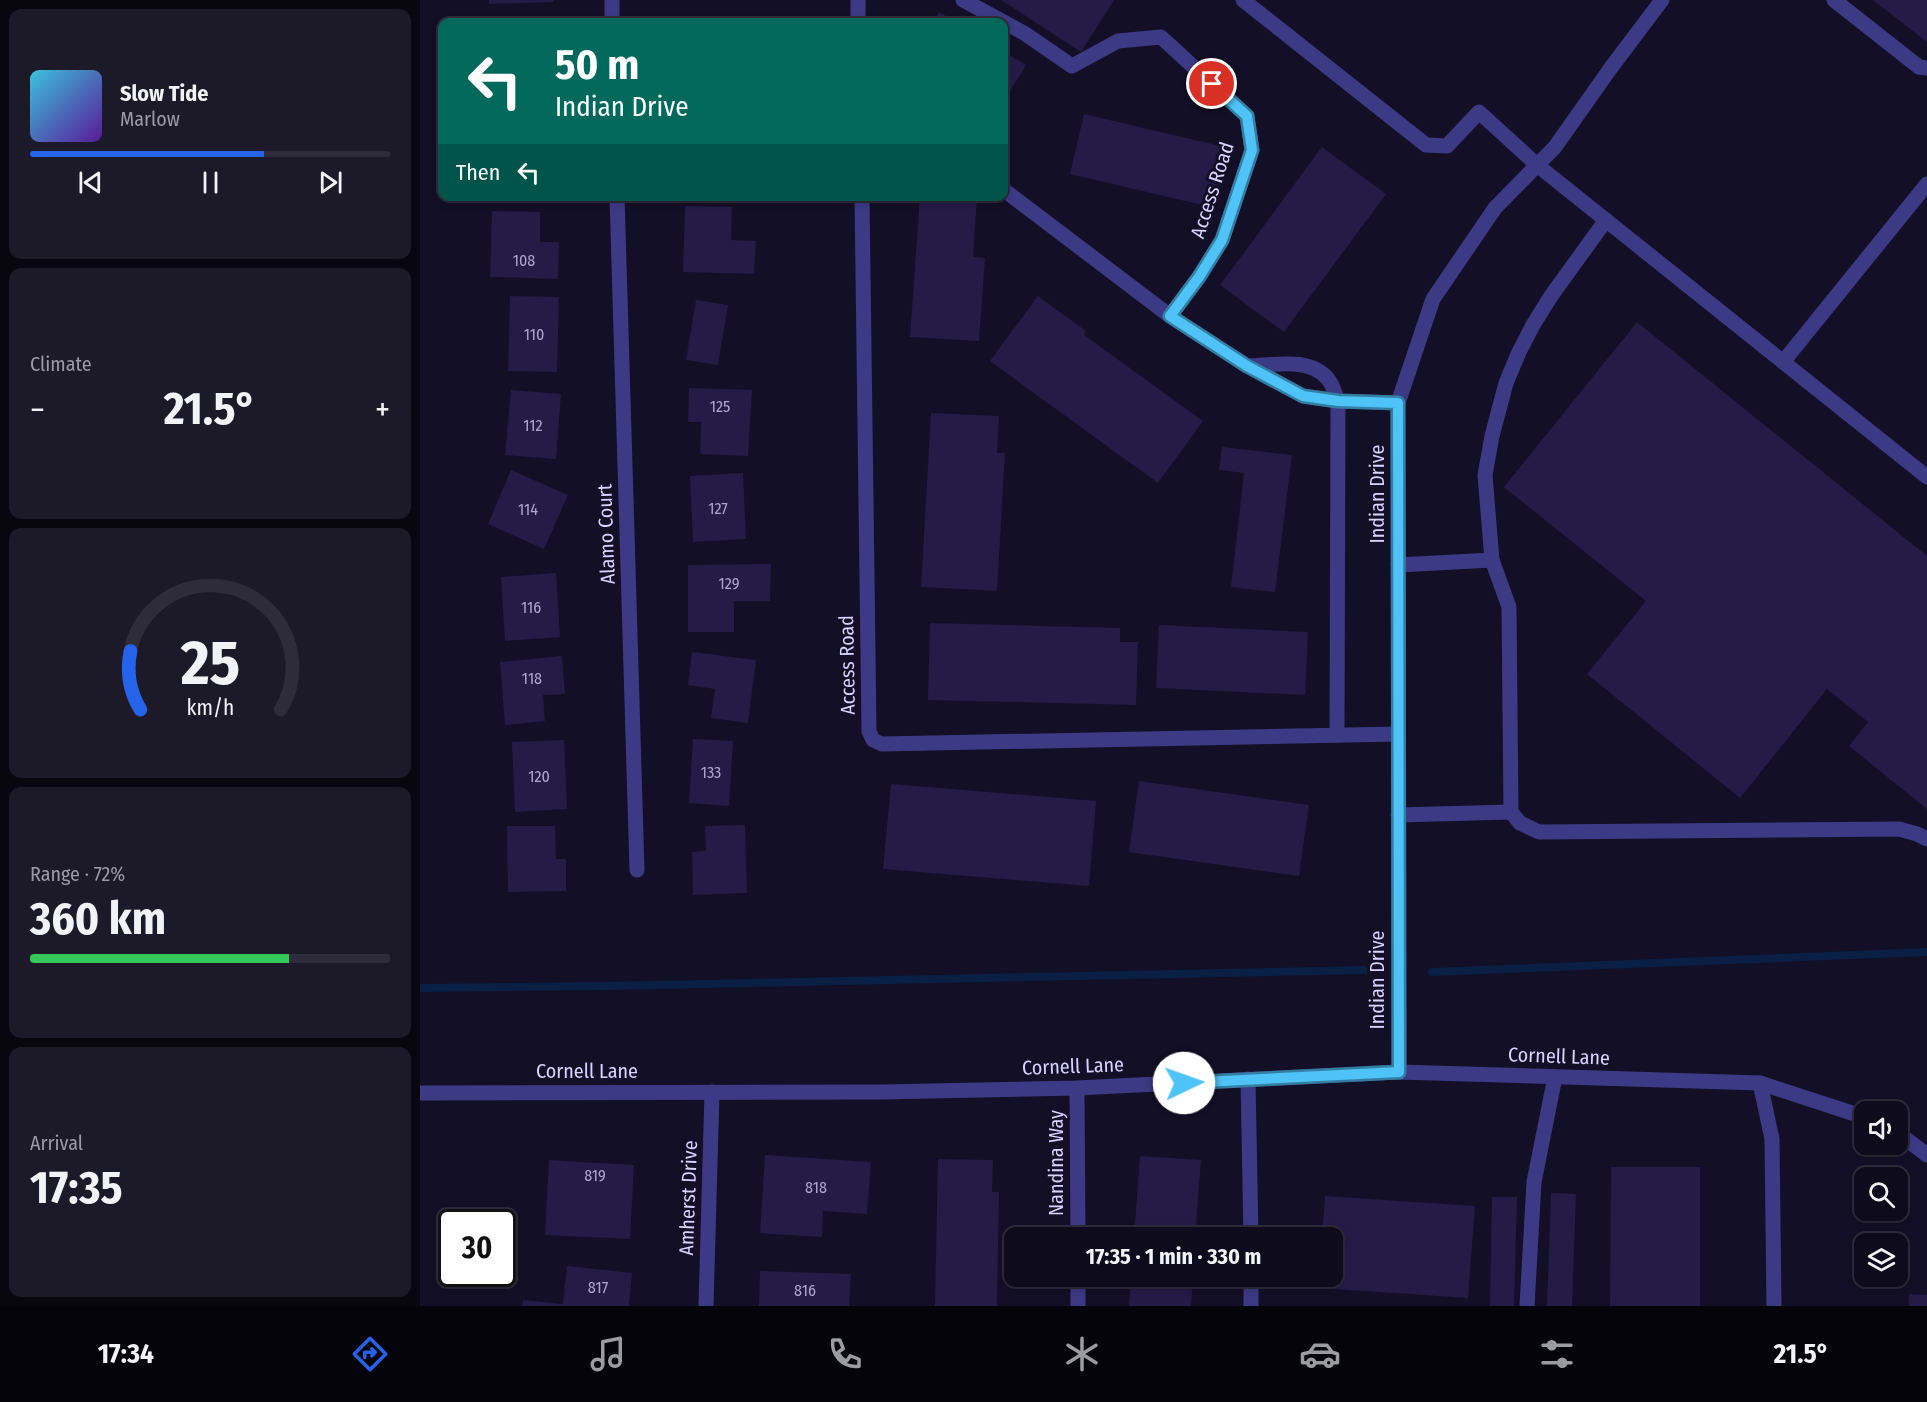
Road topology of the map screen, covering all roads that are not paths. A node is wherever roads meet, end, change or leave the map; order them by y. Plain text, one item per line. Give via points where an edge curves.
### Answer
1 (612, 0) edge
2 (858, 0) edge
3 (963, 0) edge
4 (1243, 0) edge
5 (1662, 0) edge
6 (1834, 0) edge
7 (612, 18) edge
8 (858, 18) edge
9 (996, 18) edge
10 (1008, 24) edge
11 (1927, 68) edge
12 (1537, 165) junction
13 (1927, 184) edge
14 (1008, 193) edge
15 (617, 201) edge
16 (862, 201) edge
17 (1605, 220) junction
18 (1170, 316) junction
19 (1783, 362) junction
20 (1247, 366) junction
21 (1338, 401) junction
22 (1398, 403) junction
23 (1927, 477) edge
24 (1492, 560) junction
25 (1398, 565) junction
26 (1398, 734) junction
27 (1337, 735) junction
28 (1510, 812) junction
29 (1398, 815) junction
30 (1927, 839) edge
31 (637, 870) dead end
32 (1399, 1072) junction
33 (1555, 1077) junction
34 (1248, 1079) junction
35 (1760, 1083) junction
36 (1077, 1088) junction
37 (712, 1092) junction
38 (420, 1093) edge
39 (1854, 1114) edge
40 (1908, 1141) edge
41 (1927, 1155) edge
42 (1078, 1227) edge
43 (1251, 1227) edge
44 (1078, 1287) edge
45 (1251, 1287) edge
46 (706, 1306) edge
47 (1078, 1306) edge
48 (1251, 1306) edge
49 (1527, 1306) edge
50 (1774, 1306) edge

1 - 7 street
2 - 8 street
3 - 9 street, Access Road
4 - 12 street via 1426,145 1447,146 1479,112
5 - 12 street, Indian Drive via 1555,147
6 - 11 street via 1919,67
10 - 18 street, Access Road via 1072,66 1118,41 1161,37 1247,116 1252,150 1222,240
12 - 17 street
12 - 22 street, Indian Drive via 1495,208 1433,299
13 - 19 street
14 - 18 street
15 - 31 street, Alamo Court
16 - 27 street, Access Road via 869,731 873,740 882,744
17 - 19 street
17 - 24 street via 1533,325 1506,383 1485,475
18 - 20 street
19 - 23 street
20 - 21 street via 1303,396
20 - 21 street via 1303,364 1319,369 1330,381
21 - 22 street
21 - 27 street
22 - 25 street, Indian Drive
24 - 25 street
24 - 28 street via 1509,607
25 - 26 street, Indian Drive
26 - 27 street, Access Road
26 - 29 street, Indian Drive
28 - 29 street
28 - 30 street via 1520,823 1539,832 1899,829
29 - 32 street, Indian Drive
32 - 33 street, Cornell Lane
32 - 34 street, Cornell Lane
33 - 35 street, Cornell Lane
33 - 49 street via 1534,1182
34 - 36 street, Cornell Lane
34 - 43 street
35 - 39 street, Cornell Lane
35 - 50 street via 1772,1139
36 - 37 street, Cornell Lane
36 - 42 street, Nandina Way
37 - 38 street, Cornell Lane
37 - 46 street, Amherst Drive
40 - 41 street
44 - 47 street
45 - 48 street

